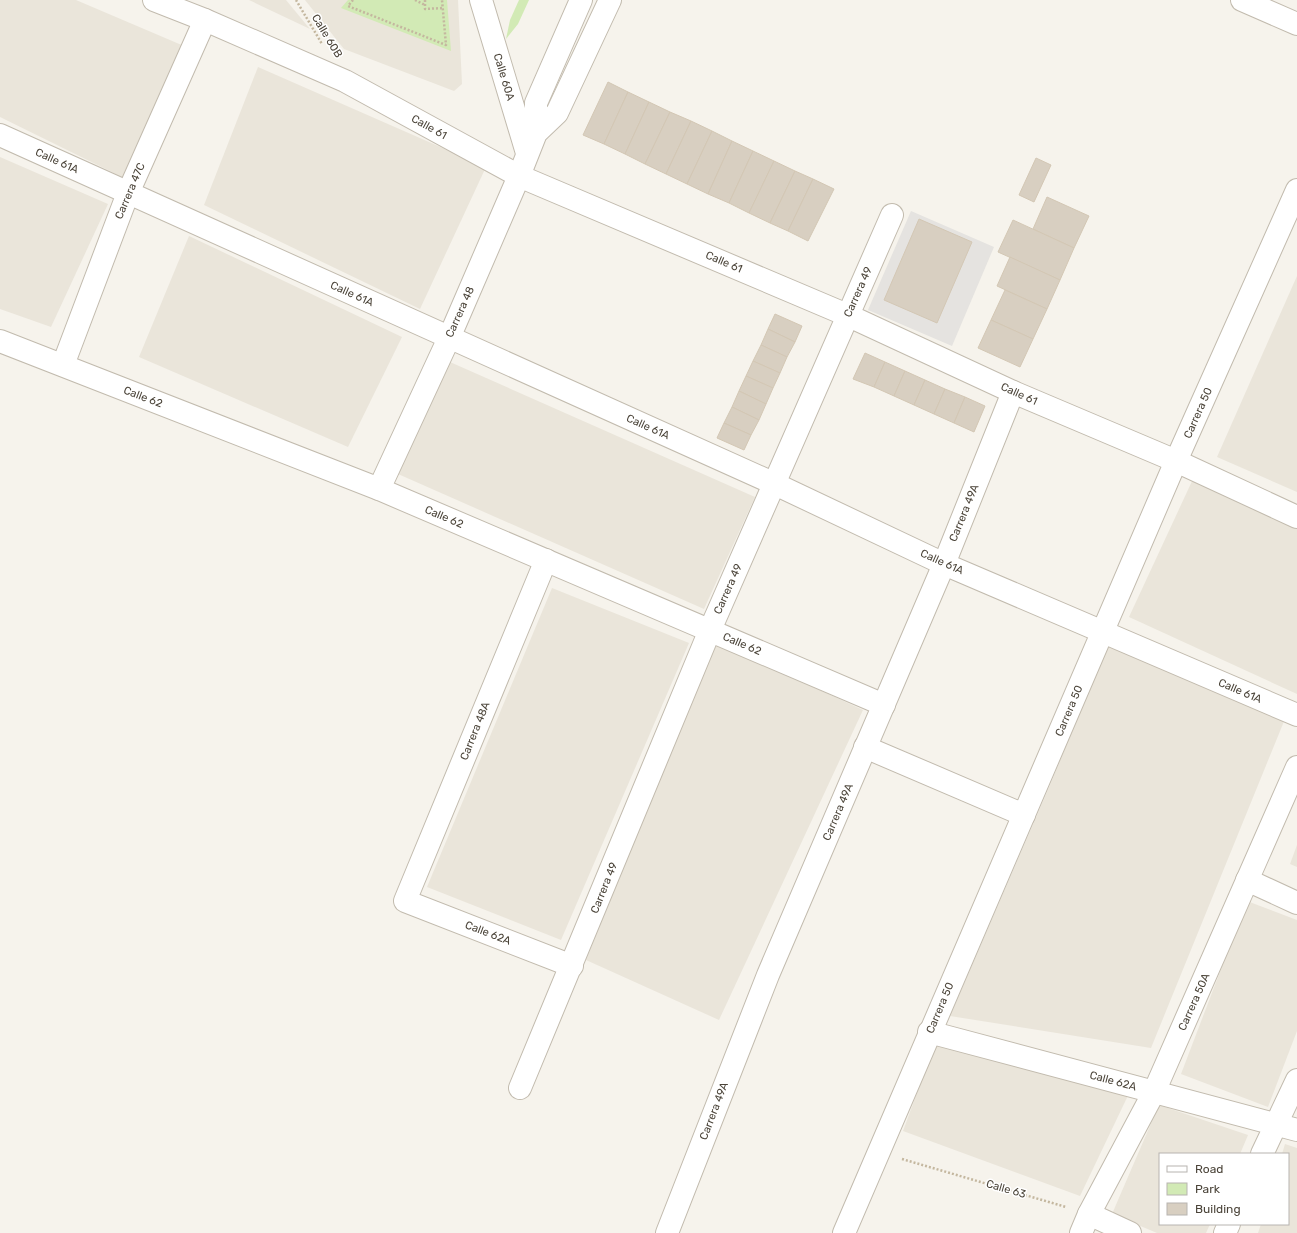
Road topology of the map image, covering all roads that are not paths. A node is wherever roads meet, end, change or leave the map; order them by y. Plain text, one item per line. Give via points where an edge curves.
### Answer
1 (154, 0) edge
2 (480, 0) edge
3 (581, 0) edge
4 (610, 0) edge
5 (1242, 0) edge
6 (205, 20) junction
7 (1297, 24) edge
8 (536, 132) junction
9 (0, 135) edge
10 (527, 153) junction
11 (519, 176) junction
12 (1297, 190) edge
13 (128, 193) junction
14 (892, 215) dead end
15 (847, 315) junction
16 (449, 338) junction
17 (0, 341) edge
18 (62, 365) junction
19 (1013, 392) junction
20 (1176, 461) junction
21 (775, 484) junction
22 (379, 489) junction
23 (1297, 516) edge
24 (546, 560) junction
25 (944, 564) junction
26 (710, 630) junction
27 (1103, 632) junction
28 (884, 705) junction
29 (1297, 715) edge
30 (865, 748) junction
31 (1297, 767) edge
32 (1024, 815) junction
33 (1247, 880) junction
34 (405, 901) joint
35 (1297, 903) edge
36 (572, 966) junction
37 (929, 1032) junction
38 (1297, 1080) edge
39 (520, 1088) dead end
40 (1154, 1092) junction
41 (1276, 1125) junction
42 (1297, 1130) edge
43 (1262, 1153) edge
44 (1085, 1223) edge
45 (667, 1233) edge
46 (844, 1233) edge
47 (1130, 1233) edge

1 - 6 street, Calle 61
2 - 10 street, Calle 60A
3 - 8 street, Carrera 48 via 536,103
4 - 8 street, Carrera 48 via 557,113
5 - 7 street
6 - 11 street, Calle 61 via 345,81
6 - 13 street, Carrera 47C
8 - 10 street, Carrera 48
9 - 13 street, Calle 61A
10 - 11 street, Carrera 48
11 - 15 street, Calle 61
11 - 16 street, Carrera 48
12 - 20 street, Carrera 50
13 - 16 street, Calle 61A
13 - 18 street, Carrera 47C
14 - 15 street, Carrera 49
15 - 19 street, Calle 61
15 - 21 street, Carrera 49
16 - 21 street, Calle 61A
16 - 22 street, Carrera 48
17 - 18 street, Calle 62
18 - 22 street, Calle 62
19 - 20 street, Calle 61
19 - 25 street, Carrera 49A
20 - 23 street, Calle 61
20 - 27 street, Carrera 50
21 - 25 street, Calle 61A
21 - 26 street, Carrera 49
22 - 24 street, Calle 62
24 - 26 street, Calle 62
24 - 34 street, Carrera 48A
25 - 27 street, Calle 61A
25 - 28 street, Carrera 49A
26 - 28 street, Calle 62
26 - 36 street, Carrera 49
27 - 29 street, Calle 61A
27 - 32 street, Carrera 50
28 - 30 street, Carrera 49A
30 - 32 street
30 - 45 street, Carrera 49A via 768,975
31 - 33 street, Carrera 50A
32 - 37 street, Carrera 50
33 - 35 street
33 - 40 street, Carrera 50A
34 - 36 street, Calle 62A
36 - 39 street, Carrera 49
37 - 40 street, Calle 62A
37 - 46 street, Carrera 50
38 - 41 street
40 - 41 street, Calle 62A
40 - 44 street, Carrera 50A
41 - 42 street, Calle 62A
41 - 43 street
44 - 47 street

